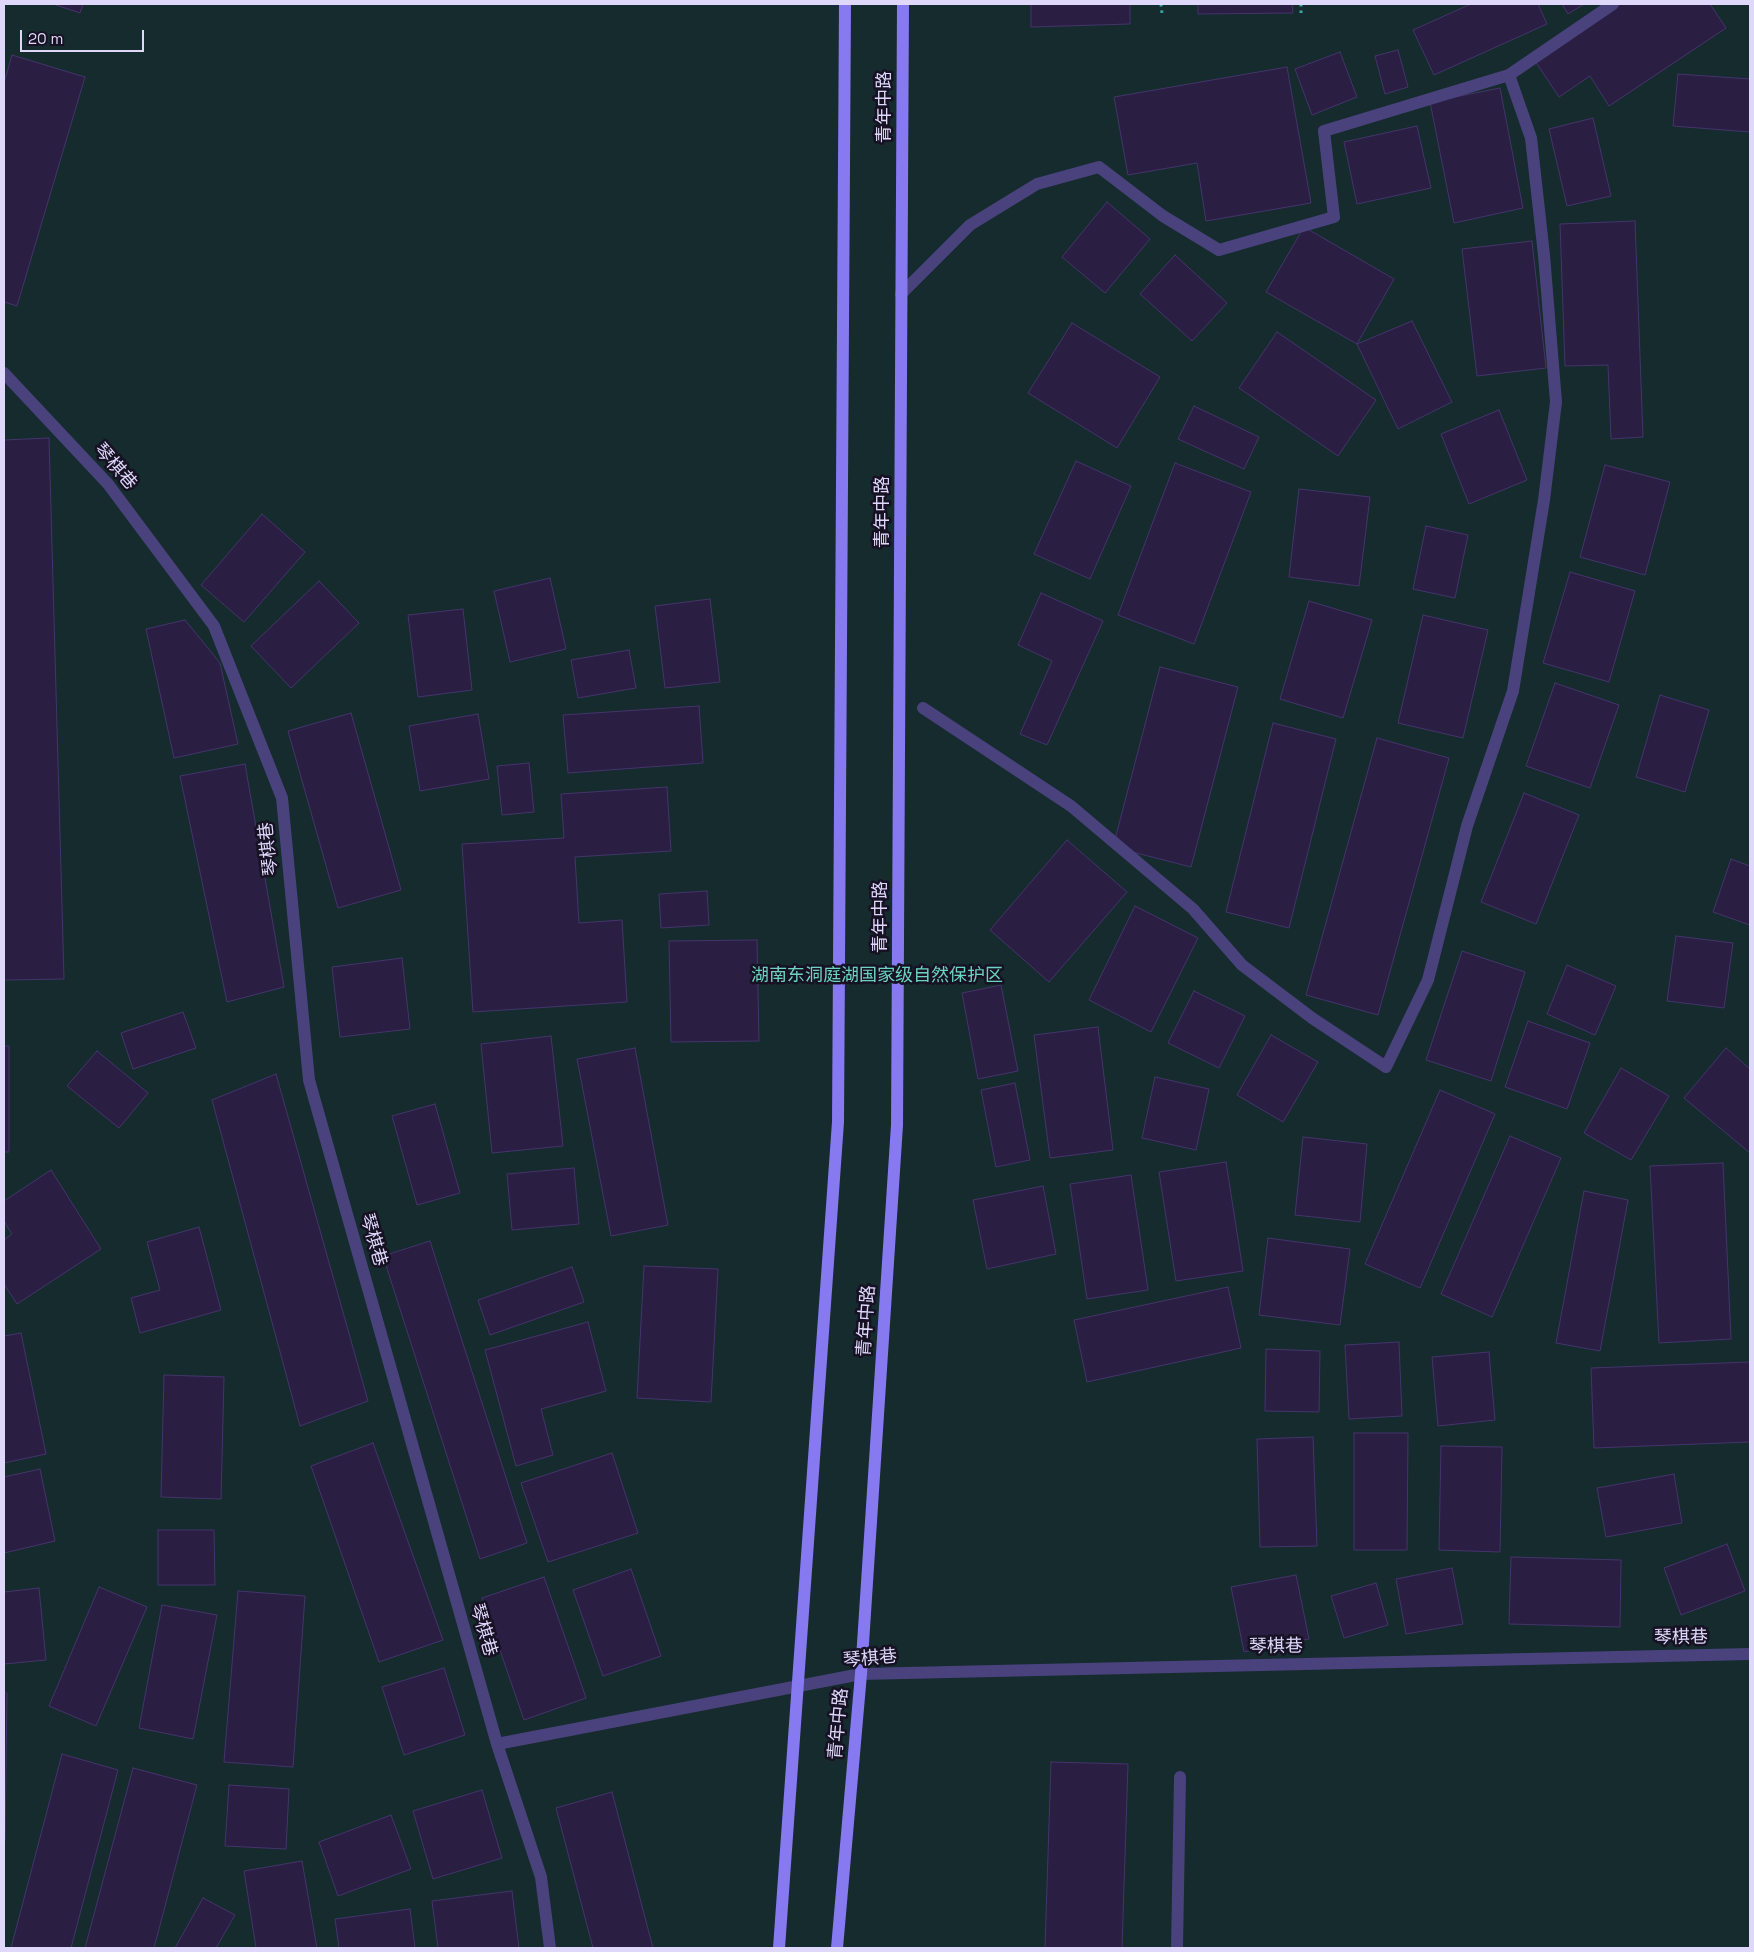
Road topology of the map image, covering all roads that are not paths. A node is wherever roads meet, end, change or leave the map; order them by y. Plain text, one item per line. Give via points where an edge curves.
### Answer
1 (845, 4) edge
2 (903, 4) edge
3 (1613, 4) edge
4 (1509, 75) junction
5 (901, 294) junction
6 (4, 373) edge
7 (922, 708) dead end
8 (1750, 1654) edge
9 (861, 1674) junction
10 (798, 1686) junction
11 (497, 1744) junction
12 (1180, 1777) dead end
13 (550, 1948) edge
14 (779, 1948) edge
15 (837, 1948) edge
16 (1177, 1948) edge

1 - 10 main road via 838,1122
2 - 5 main road, 青年中路
3 - 4 street
4 - 5 street via 1324,131 1334,217 1219,250 1163,216 1098,167 1037,184 970,225
4 - 7 street via 1531,138 1556,402 1513,691 1467,826 1428,980 1386,1067 1312,1018 1242,965 1193,908 1071,806
5 - 9 main road, 青年中路 via 897,1125
6 - 11 street, 琴棋巷 via 108,484 214,626 282,798 309,1080
8 - 9 street, 琴棋巷
9 - 10 street, 琴棋巷
9 - 15 main road, 青年中路
10 - 11 street, 琴棋巷
10 - 14 main road
11 - 13 street via 541,1877
12 - 16 street

